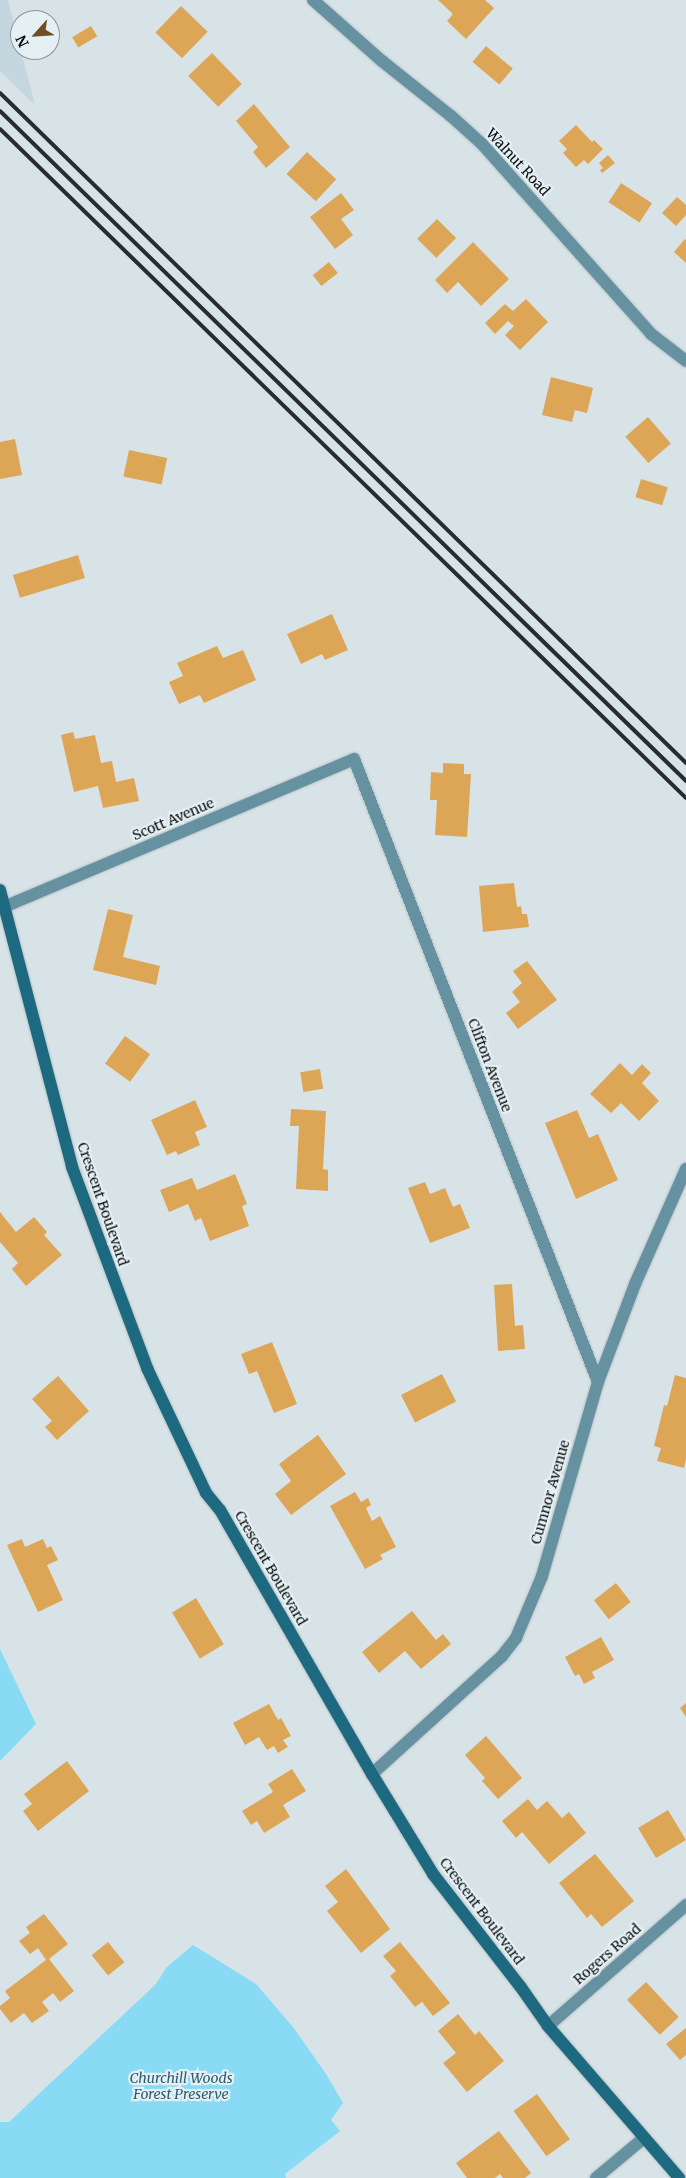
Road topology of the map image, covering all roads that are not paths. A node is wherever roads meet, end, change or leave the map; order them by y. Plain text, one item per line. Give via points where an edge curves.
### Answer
1 (313, 0) edge
2 (686, 361) edge
3 (354, 758) joint
4 (0, 890) edge
5 (4, 907) junction
6 (686, 1169) edge
7 (598, 1382) junction
8 (372, 1774) junction
9 (686, 1905) edge
10 (548, 2026) junction
11 (644, 2138) junction
12 (596, 2178) edge
13 (679, 2178) edge

1 - 2 street, Walnut Road via 482,144 645,327
3 - 5 street, Scott Avenue
3 - 7 street, Clifton Avenue
4 - 5 street, Crescent Boulevard
5 - 8 street, Crescent Boulevard via 72,1167 147,1368 206,1493 220,1510
6 - 7 street, Cumnor Avenue via 635,1284
7 - 8 street, Cumnor Avenue via 542,1576 516,1638 502,1656
8 - 10 street, Crescent Boulevard via 433,1874
9 - 10 street, Rogers Road
10 - 11 street, Crescent Boulevard
11 - 12 street
11 - 13 street, Crescent Boulevard

